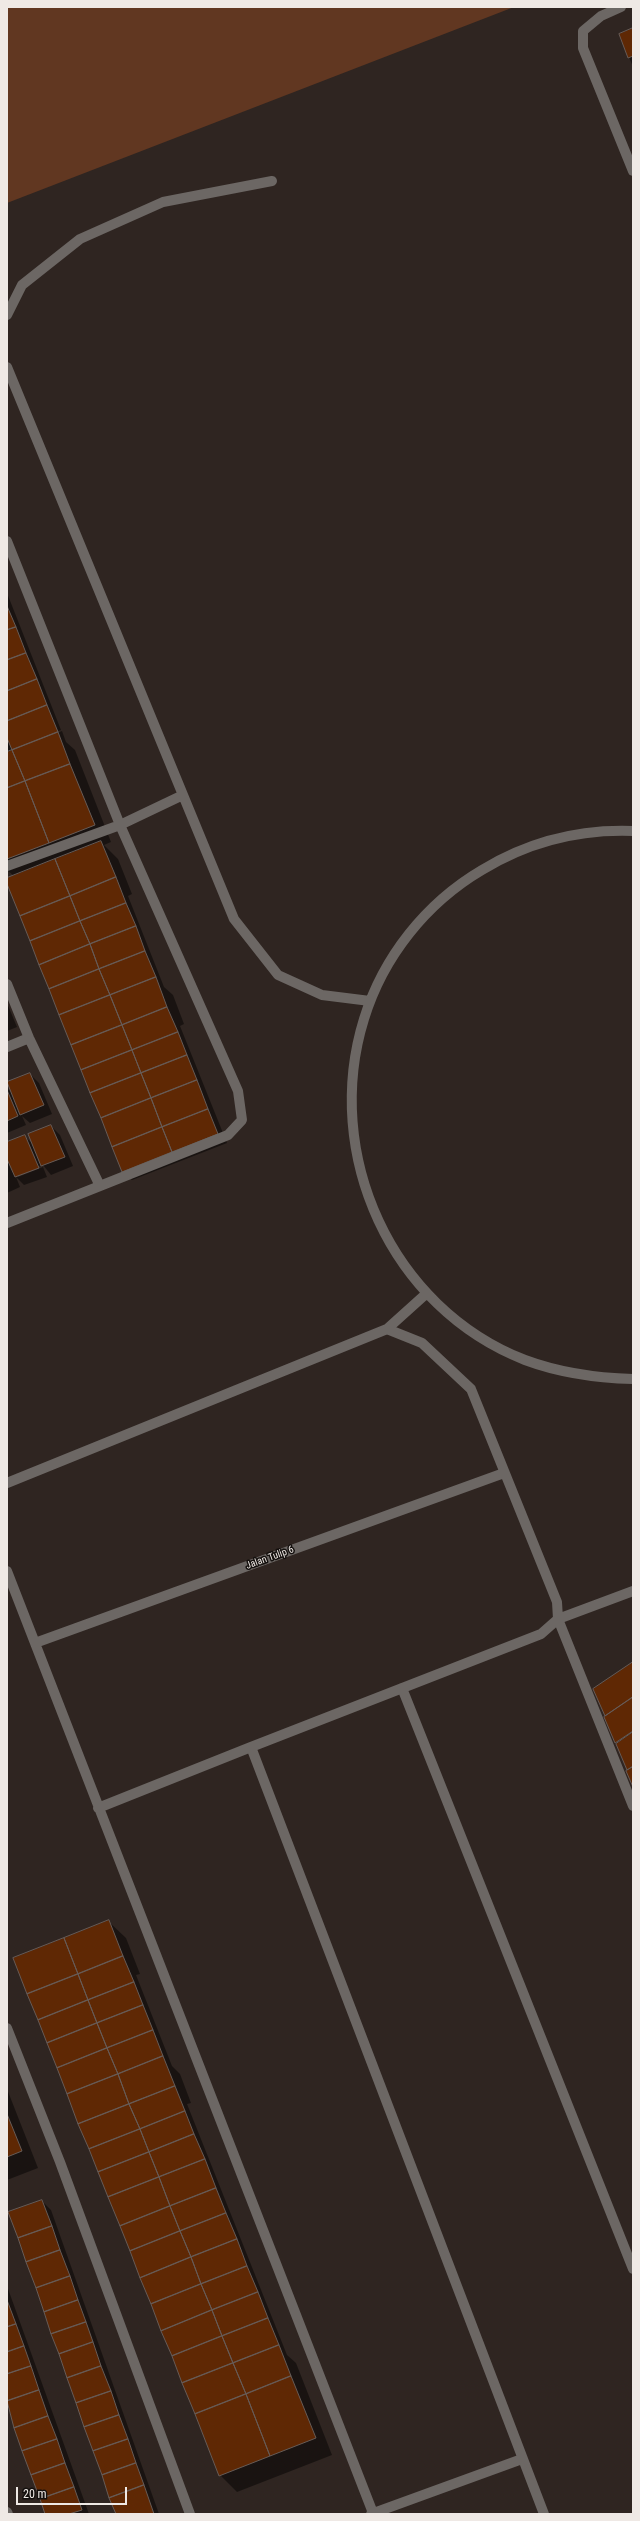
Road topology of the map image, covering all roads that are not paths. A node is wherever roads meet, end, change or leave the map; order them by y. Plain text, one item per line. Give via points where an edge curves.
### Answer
1 (621, 7) edge
2 (633, 171) edge
3 (272, 181) dead end
4 (7, 315) edge
5 (7, 367) edge
6 (7, 541) edge
7 (183, 795) junction
8 (120, 825) junction
9 (633, 831) edge
10 (7, 866) edge
11 (7, 984) edge
12 (370, 1001) junction
13 (29, 1038) junction
14 (7, 1047) edge
15 (100, 1186) junction
16 (7, 1223) edge
17 (427, 1293) junction
18 (387, 1328) junction
19 (633, 1379) edge
20 (504, 1473) junction
21 (7, 1483) edge
22 (7, 1571) edge
23 (633, 1591) edge
24 (558, 1619) junction
25 (35, 1643) junction
26 (402, 1688) junction
27 (251, 1746) junction
28 (633, 1806) edge
29 (98, 1808) junction
30 (7, 2028) edge
31 (633, 2269) edge
32 (522, 2460) junction
33 (190, 2514) edge
34 (372, 2514) edge
35 (544, 2514) edge

1 - 2 street via 601,16 583,31 583,48
3 - 4 street via 163,202 80,239 22,285
5 - 7 street
6 - 8 street
7 - 8 street
7 - 12 street via 234,919 278,975 322,995
8 - 10 street
8 - 15 street via 238,1091 242,1120 228,1136
9 - 12 street via 611,830 572,834 534,845 499,860 465,880 435,905 409,934 387,966
11 - 13 street
12 - 17 street via 358,1038 352,1078 351,1117 356,1156 366,1193 381,1230 402,1263
13 - 14 street
13 - 15 street
15 - 16 street
17 - 18 street
17 - 19 street via 456,1320 488,1342 524,1360 560,1371 600,1378
18 - 20 street via 422,1343 471,1389
18 - 21 street
20 - 24 street via 557,1602
20 - 25 street, Jalan Tulip 6
22 - 25 street
23 - 24 street
24 - 26 street via 541,1634
24 - 28 street
25 - 29 street
26 - 27 street
26 - 31 street
27 - 29 street
27 - 32 street
29 - 34 street
30 - 33 street via 60,2162
32 - 34 street
32 - 35 street

